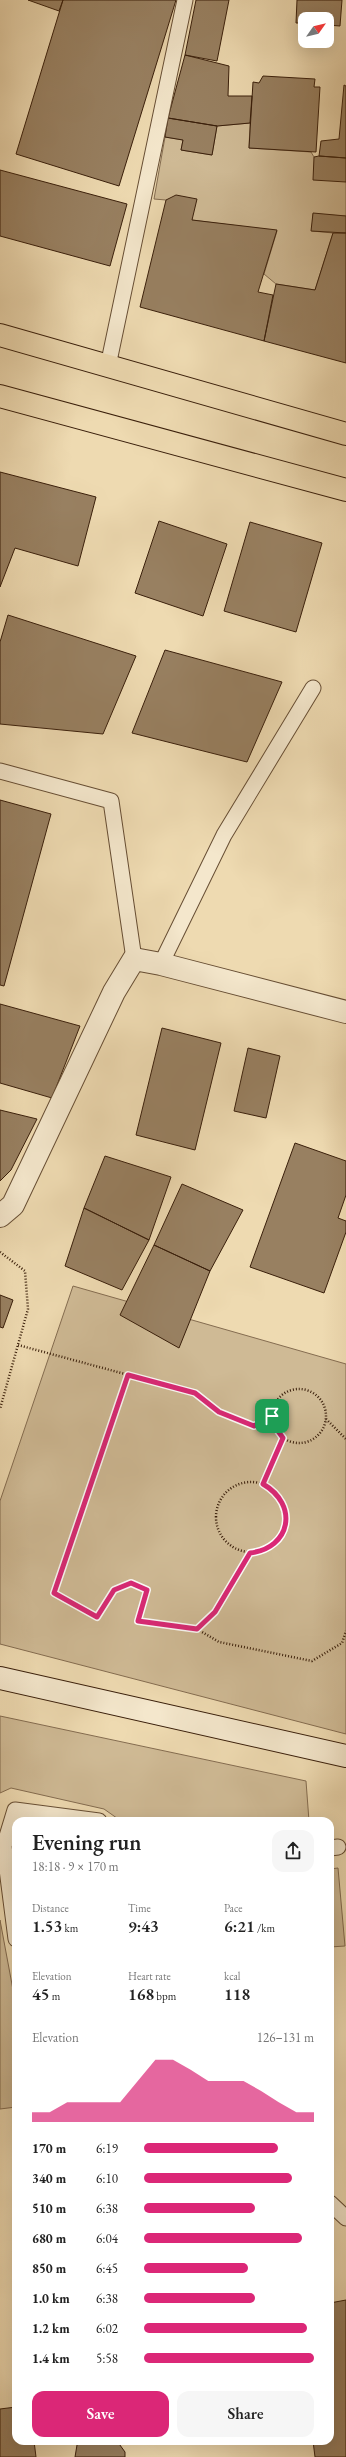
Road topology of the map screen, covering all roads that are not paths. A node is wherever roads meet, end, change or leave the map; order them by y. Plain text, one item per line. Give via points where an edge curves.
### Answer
1 (185, 0) edge
2 (0, 335) edge
3 (108, 366) junction
4 (0, 396) edge
5 (346, 434) edge
6 (346, 490) edge
7 (313, 688) dead end
8 (0, 772) edge
9 (134, 959) junction
10 (161, 964) junction
11 (346, 1012) edge
12 (0, 1216) edge
13 (0, 1678) edge
14 (346, 1756) edge
15 (13, 1817) edge
16 (68, 1817) edge
17 (12, 1820) edge
18 (12, 1908) edge
19 (334, 2207) edge
20 (346, 2218) edge

1 - 3 lane
2 - 3 main road
3 - 5 main road
4 - 6 main road
7 - 10 lane via 224,835
8 - 9 lane via 111,802
9 - 10 street
9 - 12 street via 114,992 13,1205
10 - 11 street
13 - 14 street
15 - 16 lane via 15,1810
17 - 18 lane via 4,1846
19 - 20 lane

